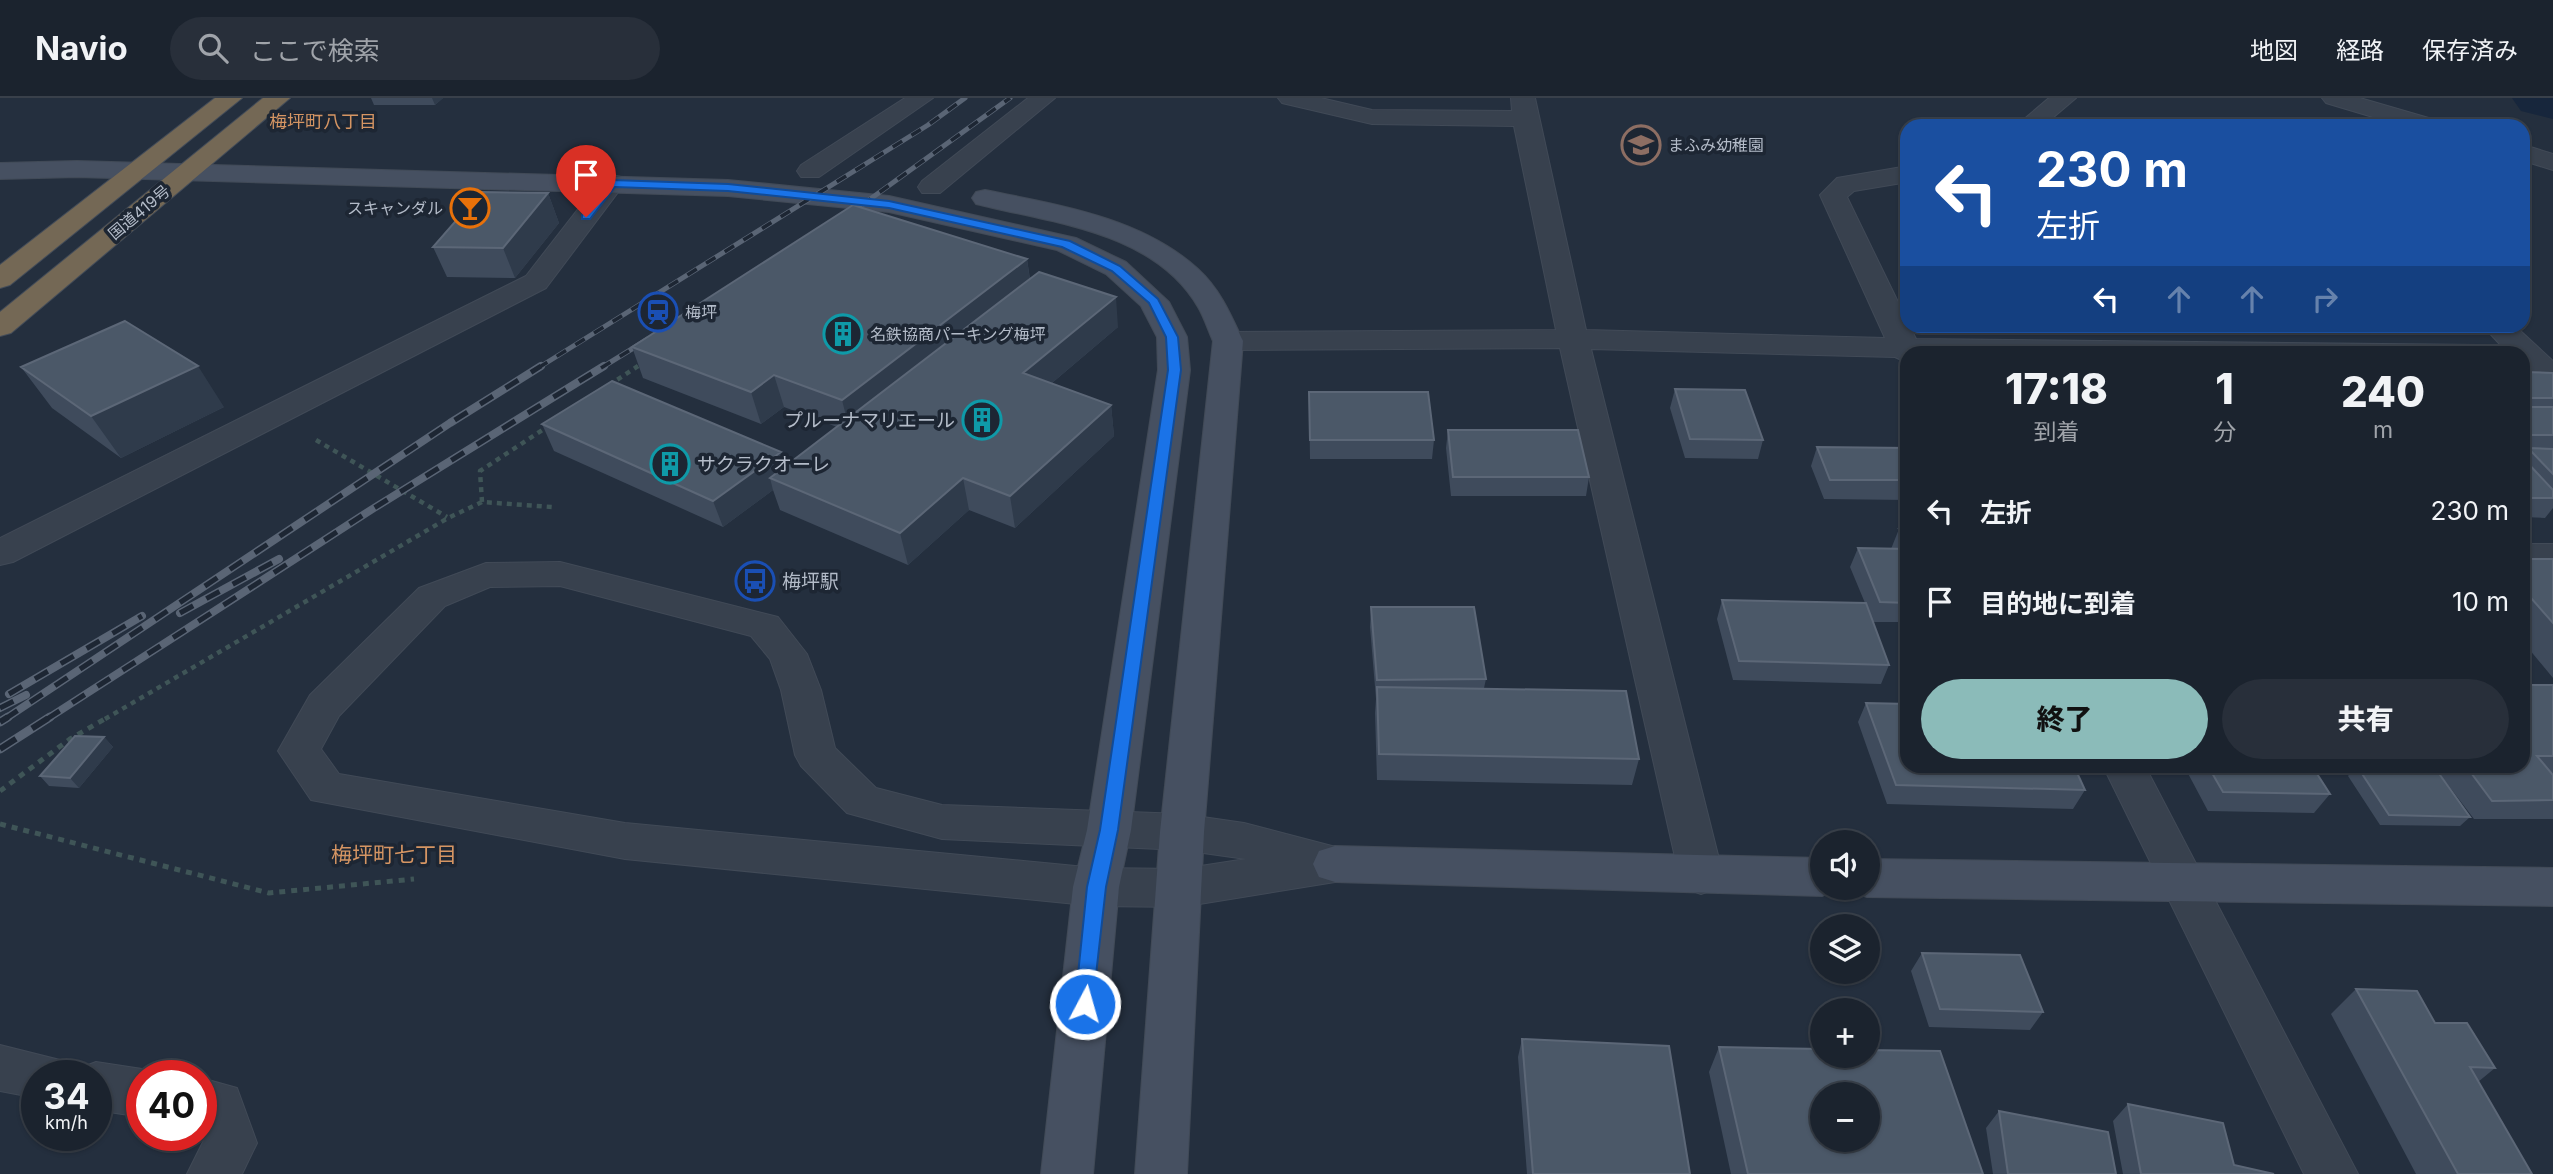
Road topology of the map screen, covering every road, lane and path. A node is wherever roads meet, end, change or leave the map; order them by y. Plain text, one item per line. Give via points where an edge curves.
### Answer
1 (230, 98) edge
2 (278, 98) edge
3 (921, 98) edge
4 (1043, 98) edge
5 (1290, 98) edge
6 (2064, 98) edge
7 (2334, 98) edge
8 (1524, 109) edge
9 (2037, 119) edge
10 (2377, 119) edge
11 (213, 151) junction
12 (161, 152) junction
13 (2530, 155) edge
14 (2553, 162) edge
15 (77, 169) junction
16 (0, 171) edge
17 (810, 171) junction
18 (135, 172) junction
19 (186, 174) junction
20 (1900, 175) edge
21 (612, 183) junction
22 (931, 187) junction
23 (0, 279) edge
24 (0, 327) edge
25 (2505, 333) edge
26 (1573, 340) junction
27 (1228, 341) junction
28 (1904, 346) edge
29 (2518, 346) edge
30 (1900, 351) edge
31 (652, 356) edge
32 (2530, 358) edge
33 (2553, 378) edge
34 (606, 387) edge
35 (274, 415) junction
36 (549, 425) edge
37 (482, 502) junction
38 (552, 507) dead end
39 (448, 518) junction
40 (0, 553) edge
41 (2530, 555) edge
42 (2553, 556) edge
43 (2128, 773) edge
44 (0, 791) edge
45 (0, 824) edge
46 (1109, 830) junction
47 (1182, 832) junction
48 (1335, 864) junction
49 (1701, 875) junction
50 (1810, 877) edge
51 (1880, 878) edge
52 (414, 879) dead end
53 (2185, 882) junction
54 (1096, 887) junction
55 (2553, 887) edge
56 (1181, 888) junction
57 (0, 1068) edge
58 (21, 1072) edge
59 (217, 1105) edge
60 (213, 1174) edge
61 (1067, 1174) edge
62 (1161, 1174) edge
63 (2332, 1174) edge

1 - 12 highway, 国道419号
2 - 11 highway, 国道419号
3 - 17 street
4 - 22 street
5 - 8 street via 1372,117
6 - 9 street
7 - 10 street
8 - 26 street
11 - 12 street
11 - 17 street via 636,159
11 - 19 highway, 国道419号
12 - 15 street
12 - 18 highway, 国道419号
13 - 14 street
15 - 16 street
15 - 18 street
17 - 22 street
18 - 19 street
18 - 23 highway, 国道419号
19 - 21 street
19 - 24 highway, 国道419号
20 - 28 street via 1846,184 1833,195
21 - 35 street via 536,282
21 - 46 street via 800,194 889,204 970,220 1066,244 1116,268 1154,302 1172,337 1174,370
22 - 27 street via 1074,217 1135,239 1176,264 1205,290
25 - 29 street
26 - 27 street
26 - 30 street
26 - 49 street
27 - 47 street
31 - 34 path
32 - 33 street
35 - 39 path
35 - 40 street
36 - 37 path via 480,471
37 - 38 path
37 - 39 path
39 - 44 path via 70,739
41 - 42 street
43 - 53 street
45 - 52 path via 270,894
46 - 47 street
46 - 54 street
46 - 54 street via 942,822 862,800 816,755 788,654 764,626 560,574 486,575 432,597 324,706 299,751 326,788 625,841
47 - 48 street via 1244,841
47 - 56 street
48 - 49 street
48 - 56 street
49 - 50 street
51 - 53 street
53 - 55 street
53 - 63 street
54 - 56 street
54 - 61 street
56 - 62 street
57 - 58 street
59 - 60 street via 231,1143

